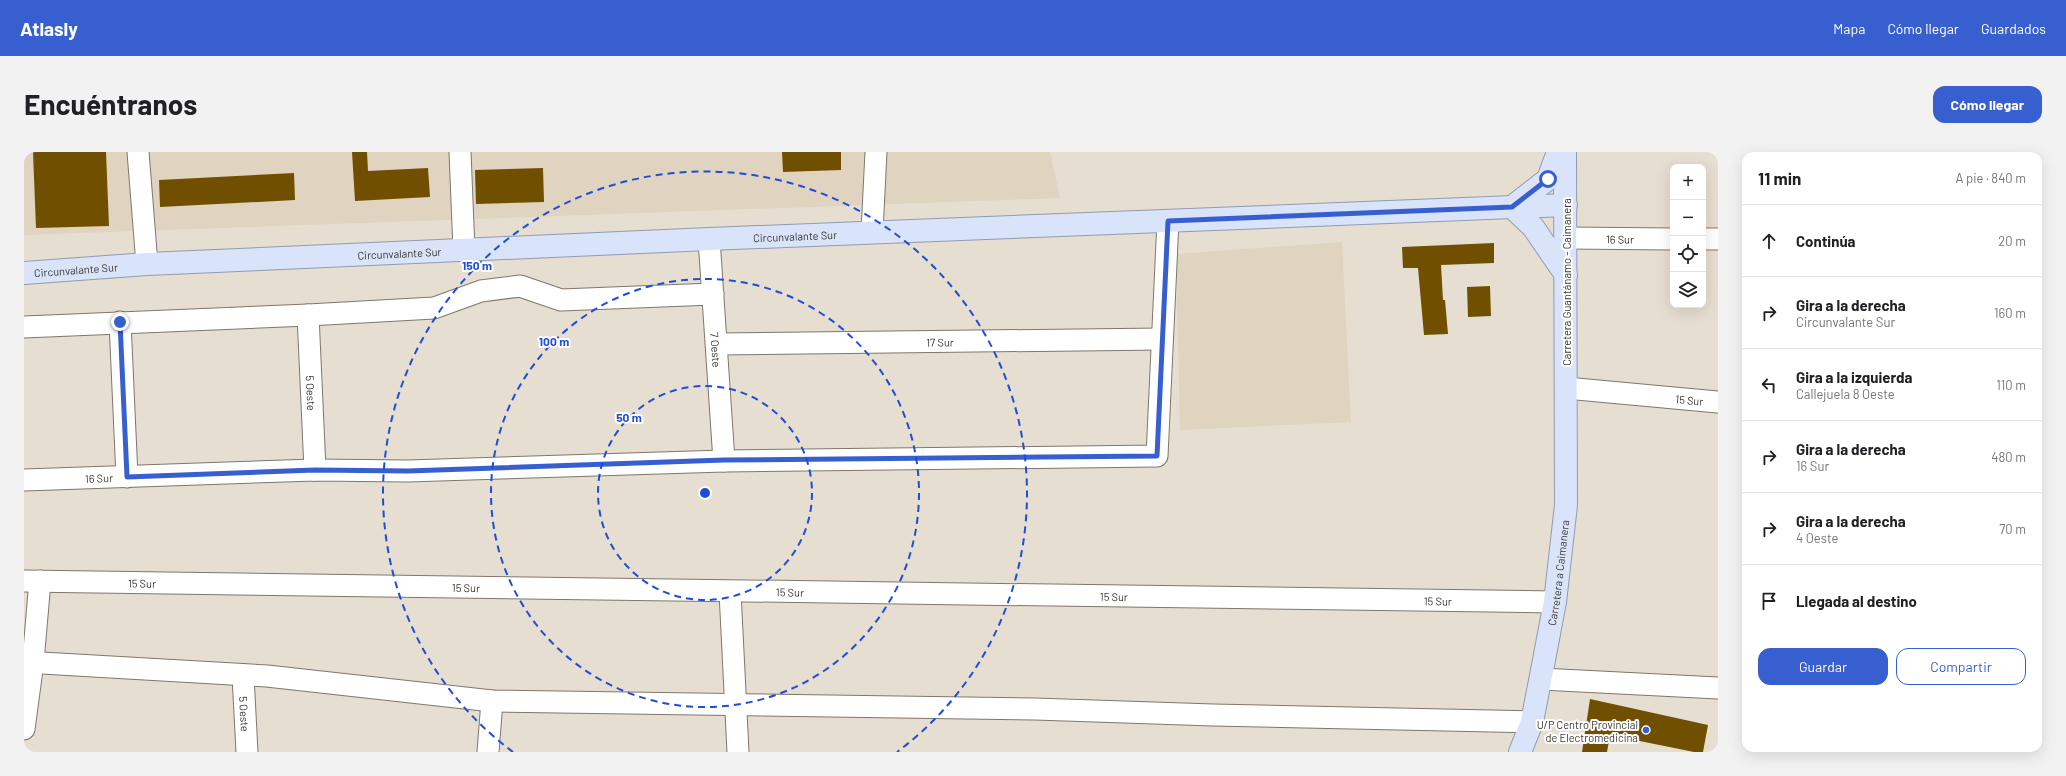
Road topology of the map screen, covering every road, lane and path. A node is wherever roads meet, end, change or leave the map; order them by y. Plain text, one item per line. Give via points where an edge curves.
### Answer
1 (138, 152) edge
2 (460, 152) edge
3 (876, 152) edge
4 (1558, 152) edge
5 (1565, 152) edge
6 (1566, 205) junction
7 (1512, 207) junction
8 (1168, 221) junction
9 (872, 232) junction
10 (1567, 238) junction
11 (709, 239) junction
12 (1670, 239) edge
13 (1706, 239) edge
14 (1718, 239) edge
15 (464, 250) junction
16 (147, 264) junction
17 (24, 273) edge
18 (1566, 275) junction
19 (713, 294) junction
20 (308, 315) junction
21 (120, 322) junction
22 (24, 327) edge
23 (1162, 339) junction
24 (717, 344) junction
25 (1566, 388) junction
26 (1718, 402) edge
27 (724, 460) junction
28 (315, 470) junction
29 (127, 477) junction
30 (24, 480) edge
31 (32, 581) edge
32 (730, 592) junction
33 (1555, 602) junction
34 (28, 662) edge
35 (243, 676) junction
36 (1540, 679) junction
37 (1718, 688) edge
38 (492, 701) junction
39 (736, 706) junction
40 (1532, 722) junction
41 (24, 729) edge
42 (247, 752) edge
43 (488, 752) edge
44 (738, 752) edge
45 (1520, 752) edge

1 - 16 street
2 - 15 street
3 - 9 street
4 - 7 main road via 1548,179
5 - 6 main road, Carretera Guantánamo - Caimanera
6 - 7 main road, Circunvalante Sur
6 - 10 main road, Carretera Guantánamo - Caimanera
7 - 8 main road, Circunvalante Sur
7 - 18 main road via 1533,227
8 - 9 main road, Circunvalante Sur
8 - 23 street
9 - 11 main road, Circunvalante Sur
10 - 12 street, 16 Sur
10 - 18 main road, Carretera Guantánamo - Caimanera
11 - 15 main road, Circunvalante Sur
11 - 19 street, 7 Oeste
13 - 14 street
15 - 16 main road, Circunvalante Sur
16 - 17 main road, Circunvalante Sur
18 - 25 main road, Carretera Guantánamo - Caimanera
19 - 20 street via 561,300 520,286 480,291 434,308
19 - 24 street, 7 Oeste
20 - 21 street
20 - 28 street, 5 Oeste
21 - 22 street
21 - 29 street
23 - 24 street, 17 Sur
23 - 27 street, 16 Sur via 1157,456
24 - 27 street, 7 Oeste
25 - 26 street, 15 Sur
25 - 33 main road, Carretera a Caimanera via 1566,505
27 - 28 street, 16 Sur via 408,471
28 - 29 street, 16 Sur
29 - 30 street, 16 Sur
31 - 32 street, 15 Sur
31 - 34 street
32 - 33 street, 15 Sur
32 - 39 street
33 - 36 main road, Carretera a Caimanera
34 - 35 street
34 - 41 street
35 - 38 street via 267,676
35 - 42 street, 5 Oeste
36 - 37 street
36 - 40 main road, Carretera a Caimanera
38 - 39 street
38 - 43 street
39 - 40 street via 1035,708 1205,715
39 - 44 street
40 - 45 main road, Carretera a Caimanera

